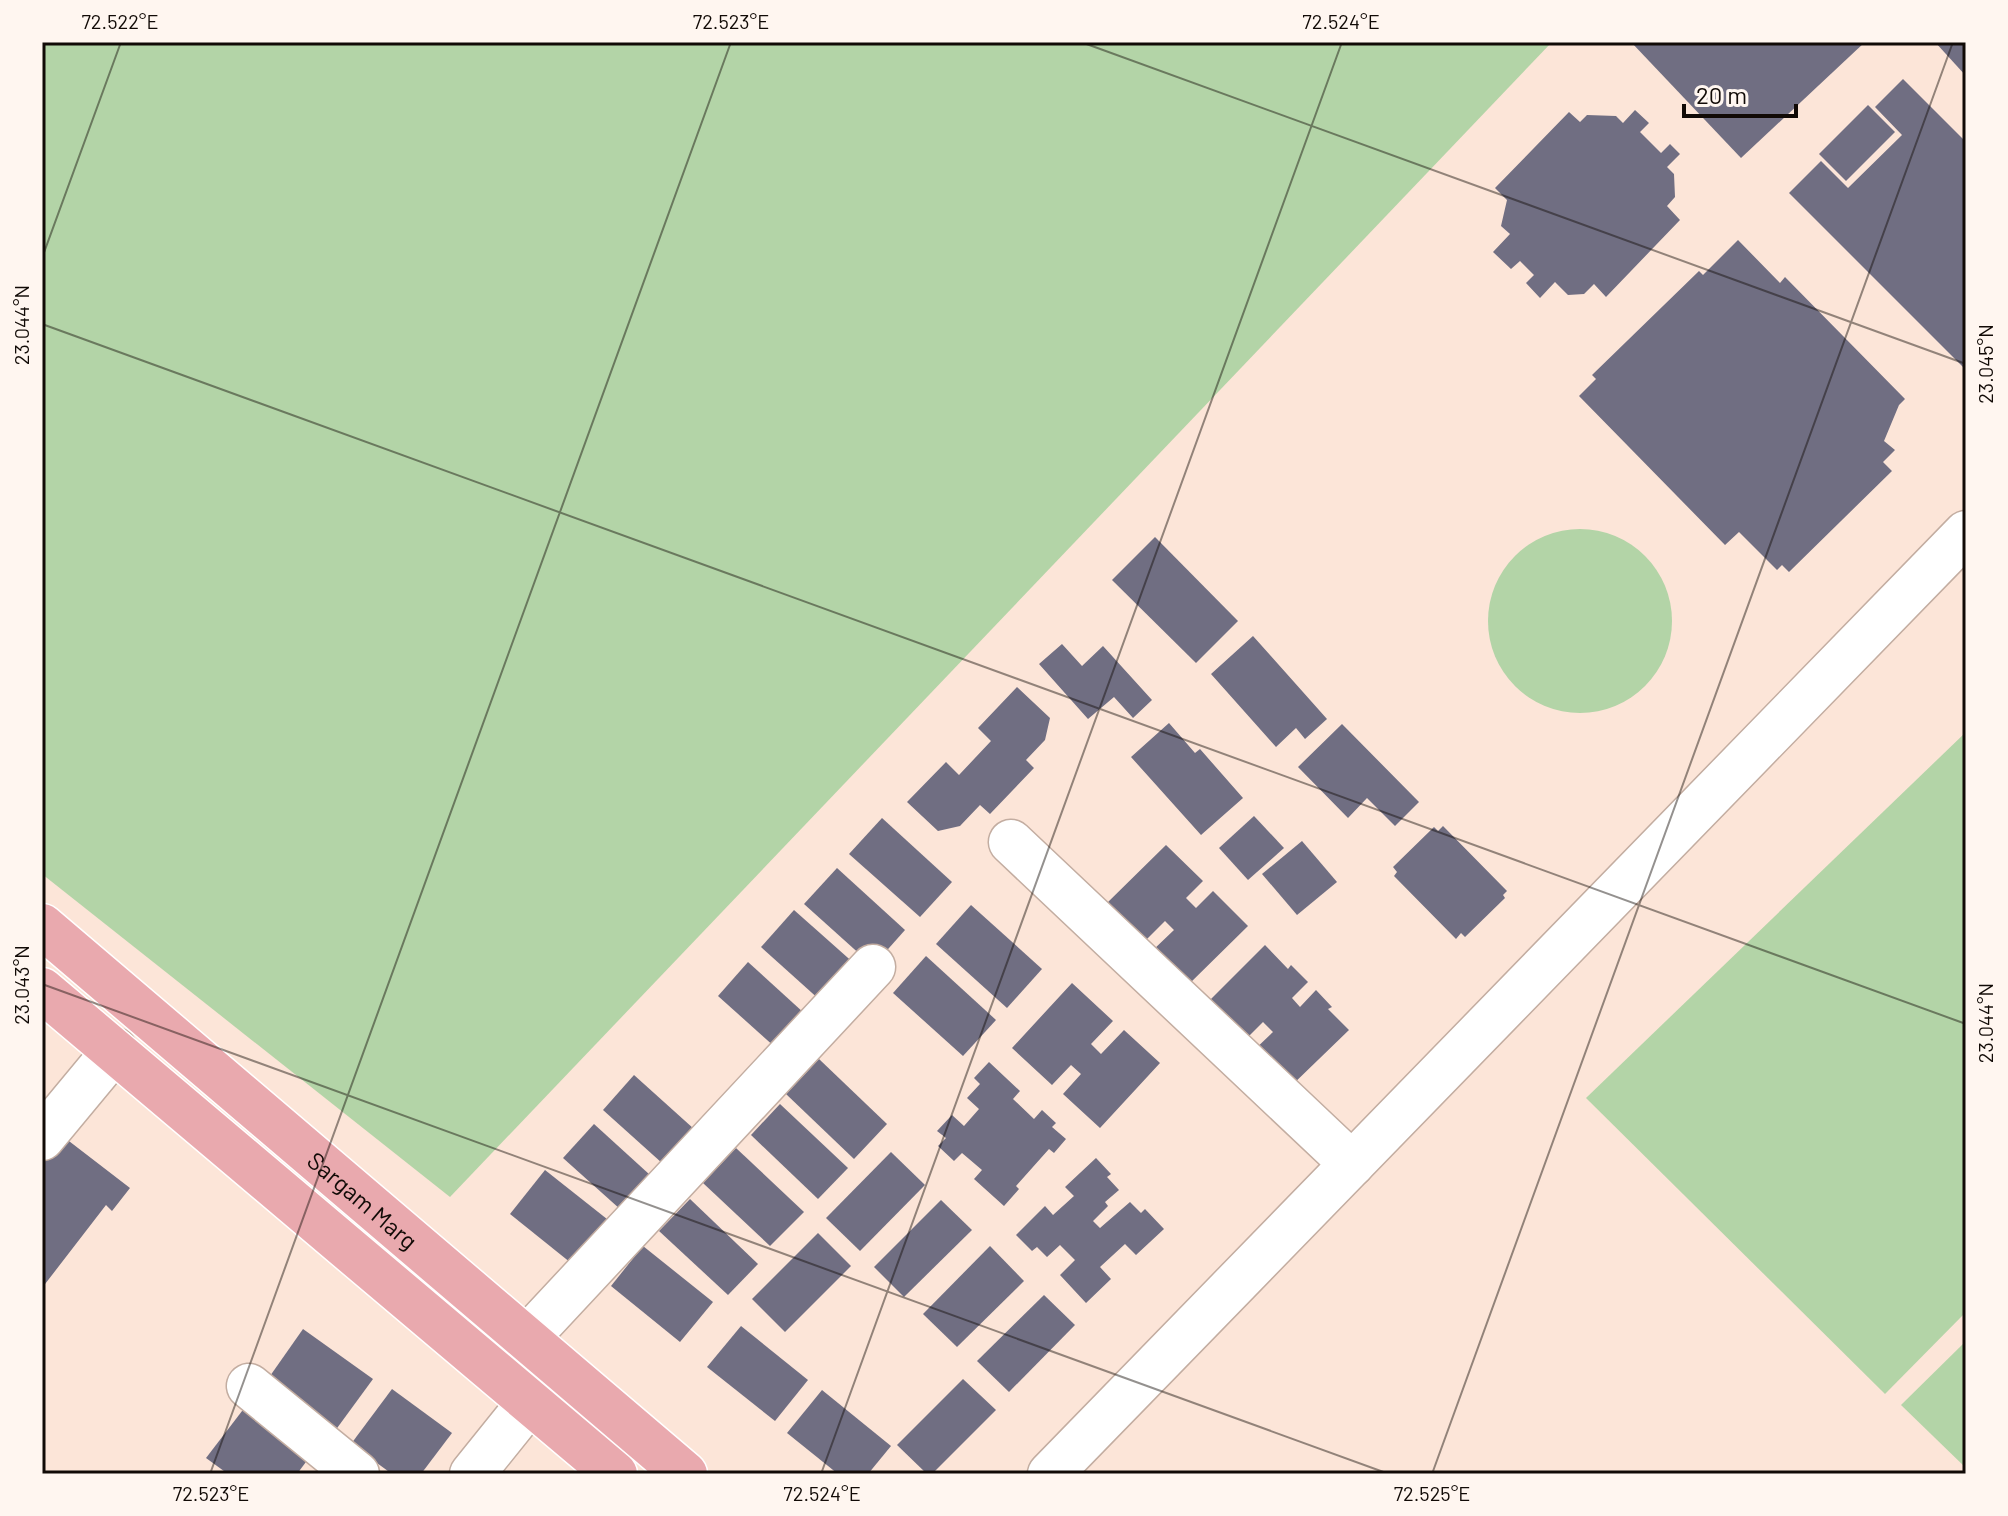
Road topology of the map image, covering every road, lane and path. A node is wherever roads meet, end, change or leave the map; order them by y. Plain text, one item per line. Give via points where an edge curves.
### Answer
1 (1966, 533) edge
2 (1011, 842) dead end
3 (42, 926) edge
4 (873, 967) dead end
5 (42, 990) edge
6 (115, 1050) junction
7 (42, 1138) edge
8 (1352, 1164) junction
9 (526, 1339) junction
10 (249, 1386) dead end
11 (530, 1402) junction
12 (357, 1474) edge
13 (472, 1474) edge
14 (615, 1474) edge
15 (685, 1474) edge
16 (1050, 1474) edge

1 - 8 street
2 - 8 street
3 - 9 main road, Sargam Marg
4 - 9 street
5 - 6 main road, Sargam Marg
6 - 7 street
6 - 11 main road, Sargam Marg
8 - 16 street
9 - 15 main road, Sargam Marg
10 - 12 street
11 - 13 street
11 - 14 main road, Sargam Marg

